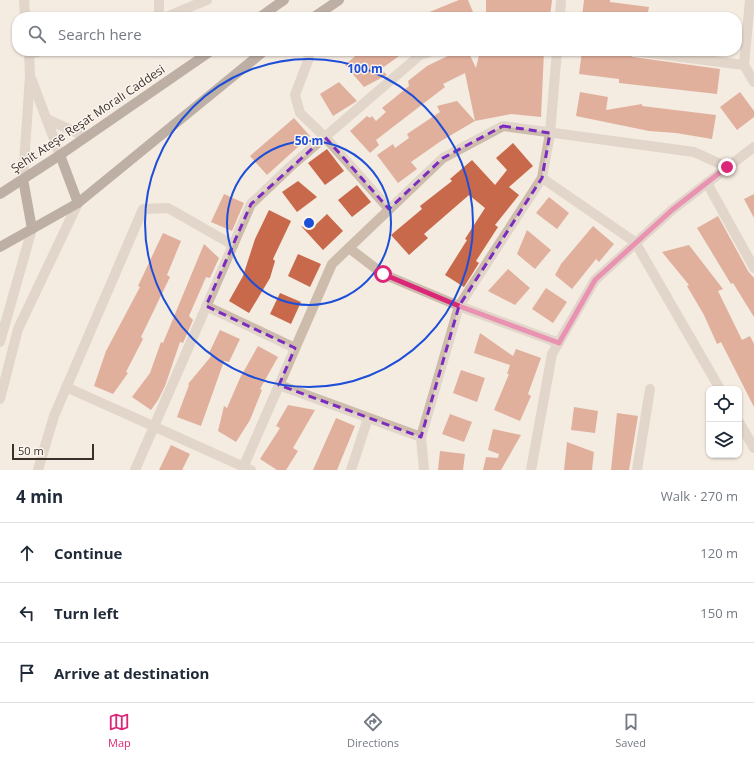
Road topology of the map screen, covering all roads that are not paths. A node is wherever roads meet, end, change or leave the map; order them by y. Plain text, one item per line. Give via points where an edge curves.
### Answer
1 (24, 0) edge
2 (159, 0) edge
3 (207, 0) edge
4 (284, 0) edge
5 (339, 0) edge
6 (561, 0) edge
7 (750, 0) edge
8 (25, 12) edge
9 (158, 12) edge
10 (178, 12) edge
11 (267, 12) edge
12 (321, 12) edge
13 (560, 12) edge
14 (29, 56) edge
15 (203, 56) edge
16 (258, 56) edge
17 (308, 56) edge
18 (419, 56) edge
19 (557, 56) edge
20 (673, 56) edge
21 (744, 65) junction
22 (30, 76) junction
23 (754, 82) edge
24 (46, 119) junction
25 (550, 133) junction
26 (86, 137) junction
27 (325, 137) junction
28 (752, 152) edge
29 (60, 155) junction
30 (727, 167) junction
31 (542, 178) junction
32 (23, 179) junction
33 (706, 183) junction
34 (0, 194) edge
35 (78, 203) junction
36 (389, 209) junction
37 (32, 229) junction
38 (635, 242) junction
39 (233, 245) junction
40 (0, 247) edge
41 (348, 248) junction
42 (754, 268) edge
43 (206, 306) junction
44 (459, 306) junction
45 (0, 342) edge
46 (559, 343) junction
47 (295, 348) junction
48 (279, 385) junction
49 (718, 386) edge
50 (66, 387) junction
51 (650, 389) dead end
52 (0, 399) edge
53 (368, 418) junction
54 (153, 426) junction
55 (742, 427) edge
56 (421, 437) junction
57 (754, 448) edge
58 (246, 469) edge
59 (38, 470) edge
60 (136, 470) edge
61 (351, 470) edge
62 (424, 470) edge
63 (531, 470) edge
64 (637, 470) edge

1 - 8 street
2 - 9 street
3 - 10 street
4 - 11 main road
5 - 12 main road
6 - 13 street
7 - 21 street
14 - 22 street
15 - 26 main road, Şehit Ateşe Reşat Moralı Caddesi
16 - 35 main road
17 - 27 street via 296,95 300,113
18 - 27 street
19 - 25 street
20 - 21 street
21 - 23 street
22 - 24 street
22 - 32 street
24 - 26 street
24 - 29 street
25 - 30 street via 694,152
25 - 31 street
25 - 36 street via 503,126 443,158
26 - 29 main road, Şehit Ateşe Reşat Moralı Caddesi
27 - 36 street
27 - 39 street via 251,204
28 - 30 street
29 - 32 main road, Şehit Ateşe Reşat Moralı Caddesi
29 - 35 main road
30 - 33 street
31 - 38 street
31 - 44 street
32 - 34 main road, Şehit Ateşe Reşat Moralı Caddesi
32 - 37 main road
33 - 38 street
33 - 42 street
35 - 37 main road
35 - 52 street via 18,329
36 - 41 street
37 - 40 main road
37 - 45 street
38 - 46 street via 595,280
38 - 49 street
39 - 43 street
39 - 50 street via 168,208 143,209
41 - 44 street via 383,274
41 - 47 street via 332,264
43 - 47 street
43 - 54 street
44 - 46 street
44 - 56 street
46 - 63 street via 552,354
47 - 48 street
48 - 53 street
48 - 58 street
50 - 54 street
50 - 59 street via 54,416
51 - 64 street
53 - 56 street
53 - 61 street
54 - 58 street
54 - 60 street
55 - 57 street
56 - 62 street

